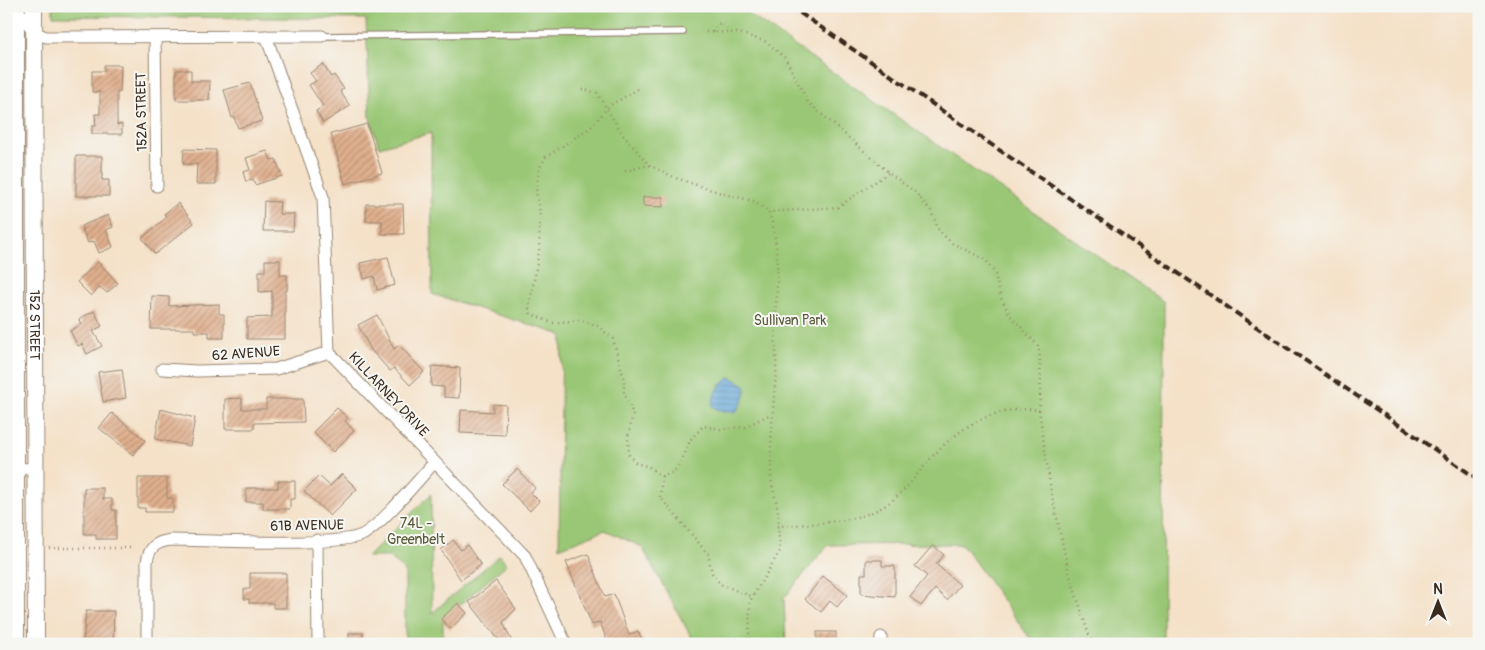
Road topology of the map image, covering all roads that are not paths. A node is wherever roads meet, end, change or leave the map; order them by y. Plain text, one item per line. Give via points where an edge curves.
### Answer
1 (34, 6) edge
2 (16, 7) edge
3 (34, 32) junction
4 (683, 32) dead end
5 (266, 36) junction
6 (322, 36) joint
7 (11, 37) edge
8 (155, 37) junction
9 (157, 186) dead end
10 (329, 352) junction
11 (162, 368) dead end
12 (434, 463) junction
13 (11, 468) edge
14 (35, 469) junction
15 (317, 540) junction
16 (16, 644) edge
17 (36, 644) edge
18 (147, 644) edge
19 (318, 644) edge
20 (566, 644) edge

1 - 3 main road, 152 STREET
2 - 3 street
2 - 7 main road, 152 STREET
3 - 8 street via 46,37
3 - 14 main road, 152 STREET
4 - 6 lane
5 - 6 street
5 - 8 street
5 - 10 street, KILLARNEY DRIVE via 323,197
7 - 13 main road, 152 STREET
8 - 9 street, 152A STREET
10 - 11 street, 62 AVENUE via 276,369 197,371
10 - 12 street, KILLARNEY DRIVE
12 - 15 street, 61B AVENUE via 364,534 349,539
12 - 20 street, KILLARNEY DRIVE via 525,556
13 - 14 street
13 - 16 main road, 152 STREET
14 - 17 main road, 152 STREET
15 - 18 street, 61B AVENUE via 171,540 152,547 146,562
15 - 19 street

